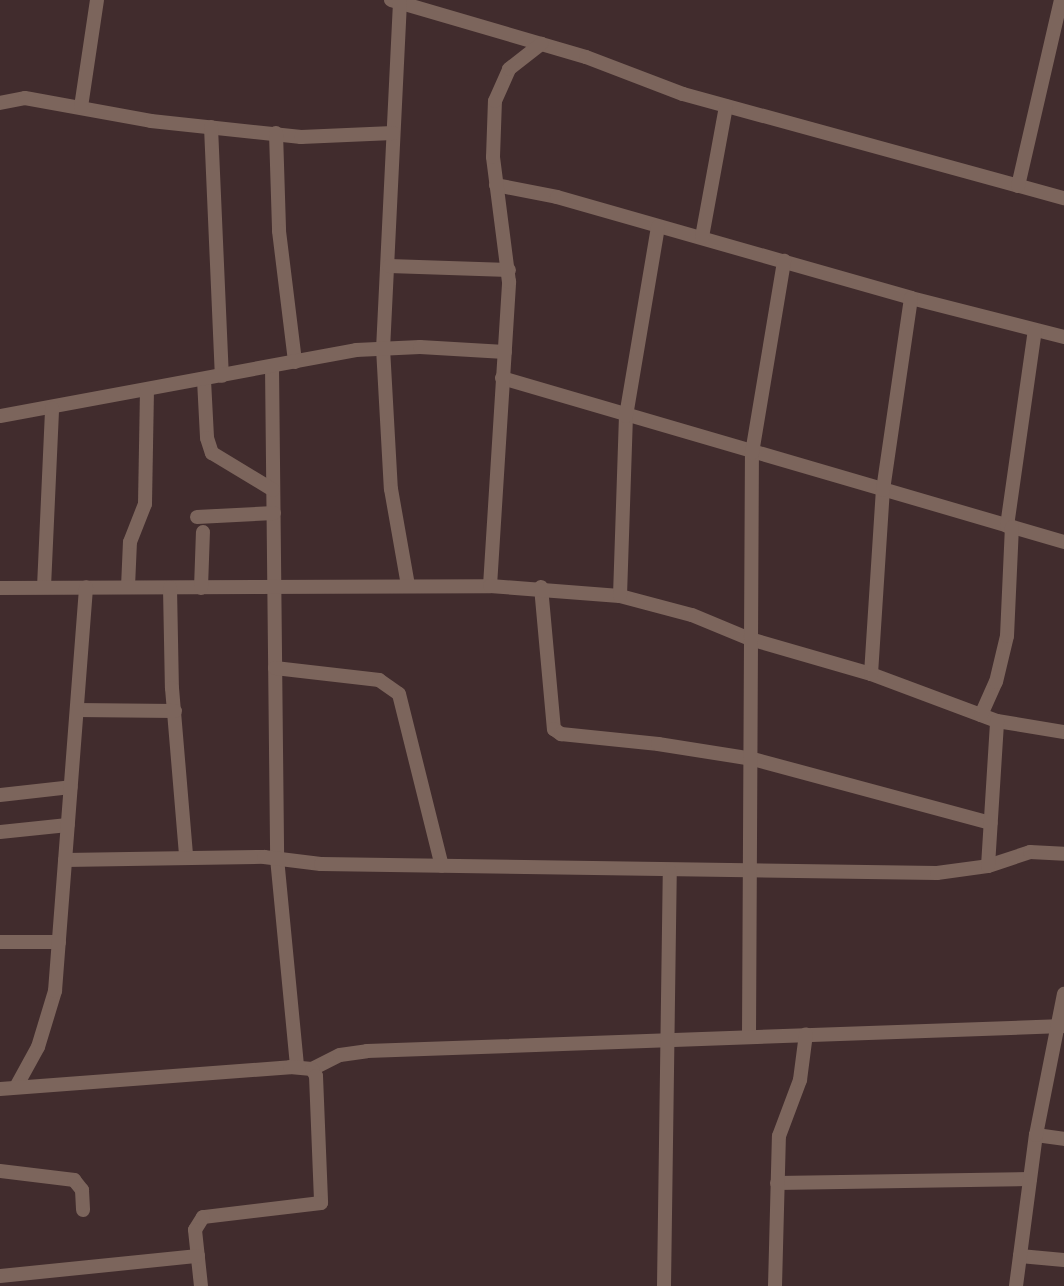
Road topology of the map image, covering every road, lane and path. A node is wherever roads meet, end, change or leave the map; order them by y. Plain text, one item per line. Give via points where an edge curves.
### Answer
1 (97, 0) edge
2 (1061, 0) edge
3 (396, 1) edge
4 (541, 44) junction
5 (0, 103) edge
6 (726, 106) junction
7 (81, 107) junction
8 (211, 127) junction
9 (276, 133) junction
10 (393, 133) junction
11 (496, 185) junction
12 (1018, 186) junction
13 (1064, 198) edge
14 (658, 227) junction
15 (702, 237) junction
16 (784, 261) junction
17 (389, 266) junction
18 (509, 270) junction
19 (911, 298) junction
20 (1035, 330) junction
21 (1064, 337) edge
22 (383, 348) junction
23 (505, 352) junction
24 (295, 362) junction
25 (272, 366) junction
26 (222, 376) junction
27 (502, 378) junction
28 (204, 380) junction
29 (147, 391) junction
30 (52, 408) junction
31 (0, 416) edge
32 (626, 416) junction
33 (752, 453) junction
34 (273, 490) junction
35 (883, 490) junction
36 (273, 513) junction
37 (197, 517) dead end
38 (1009, 527) junction
39 (203, 532) dead end
40 (1064, 542) edge
41 (408, 585) junction
42 (274, 586) junction
43 (490, 586) junction
44 (44, 587) junction
45 (86, 587) junction
46 (541, 587) junction
47 (1, 588) edge
48 (128, 588) junction
49 (170, 588) junction
50 (201, 588) junction
51 (620, 596) junction
52 (0, 603) edge
53 (750, 639) junction
54 (275, 668) junction
55 (871, 674) junction
56 (77, 710) junction
57 (176, 711) junction
58 (981, 715) junction
59 (997, 721) junction
60 (1064, 732) edge
61 (753, 759) junction
62 (71, 787) junction
63 (0, 795) edge
64 (991, 823) junction
65 (68, 825) junction
66 (0, 832) edge
67 (1064, 854) edge
68 (186, 856) junction
69 (277, 858) junction
70 (65, 860) junction
71 (442, 866) junction
72 (988, 866) junction
73 (751, 870) junction
74 (670, 871) junction
75 (0, 942) edge
76 (59, 942) junction
77 (1064, 994) edge
78 (1060, 1026) edge
79 (806, 1034) junction
80 (748, 1036) junction
81 (667, 1039) junction
82 (297, 1066) junction
83 (312, 1069) junction
84 (16, 1087) junction
85 (0, 1089) edge
86 (1036, 1135) junction
87 (1064, 1139) edge
88 (0, 1171) edge
89 (1030, 1179) junction
90 (777, 1183) junction
91 (83, 1210) dead end
92 (198, 1256) junction
93 (1020, 1256) junction
94 (1064, 1260) edge
95 (0, 1276) edge
96 (201, 1286) edge
97 (664, 1286) edge
98 (775, 1286) edge
99 (1016, 1286) edge

1 - 7 street
2 - 12 street
3 - 4 street
3 - 10 street
4 - 6 street
4 - 11 street via 515,61 498,90 493,129
5 - 7 street via 19,97
6 - 12 street
6 - 15 street
7 - 8 street via 151,121
8 - 9 street
8 - 26 street
9 - 10 street via 301,137
9 - 24 street via 279,231
10 - 17 street
11 - 14 street via 557,197
11 - 18 street
12 - 13 street
14 - 15 street
14 - 32 street
15 - 16 street
16 - 19 street
16 - 33 street
17 - 18 street
17 - 22 street
18 - 23 street
19 - 20 street
19 - 35 street
20 - 21 street
20 - 38 street
22 - 23 street
22 - 24 street
22 - 41 street via 391,489
23 - 27 street
24 - 25 street
25 - 26 street
25 - 34 street
26 - 28 street
27 - 32 street
27 - 43 street
28 - 29 street
28 - 34 street via 207,438 212,453
29 - 30 street
29 - 48 street via 145,504 130,542
30 - 31 street
30 - 44 street
32 - 33 street
32 - 51 street
33 - 35 street
33 - 53 street
34 - 36 street
35 - 38 street
35 - 55 street
36 - 37 street
36 - 42 street
38 - 40 street
38 - 58 street via 1007,636 996,682
39 - 50 street
41 - 42 street
41 - 43 street
42 - 50 street
42 - 54 street
43 - 46 street
44 - 45 street
44 - 47 street
45 - 48 street
45 - 56 street
46 - 51 street
46 - 61 street via 557,732
47 - 52 street
48 - 49 street
49 - 50 street
49 - 57 street
51 - 53 street via 692,615
53 - 55 street
53 - 61 street
54 - 69 street
54 - 71 street via 379,680 399,694
55 - 58 street
56 - 57 street
56 - 62 street
57 - 68 street
58 - 59 street
59 - 60 street
59 - 64 street
61 - 64 street
61 - 73 street
62 - 63 street
62 - 65 street
64 - 72 street
65 - 66 street
65 - 70 street
67 - 72 street via 1030,852
68 - 69 street
68 - 70 street
69 - 71 street via 310,864
69 - 82 street
70 - 76 street
71 - 74 street
72 - 73 street via 937,873
73 - 74 street
73 - 80 street
74 - 81 street
75 - 76 street
76 - 84 street via 51,1010 38,1047
77 - 78 street
78 - 79 street
78 - 86 street
79 - 80 street
79 - 90 street via 800,1080 779,1137
80 - 81 street
81 - 83 street via 367,1051 340,1056
81 - 97 street
82 - 83 street
82 - 84 street
83 - 92 street via 316,1076 321,1203 203,1217 195,1230
84 - 85 street
86 - 87 street
86 - 89 street
88 - 91 street via 74,1180 82,1190
89 - 90 street
89 - 93 street
90 - 98 street
92 - 95 street
92 - 96 street
93 - 94 street
93 - 99 street

